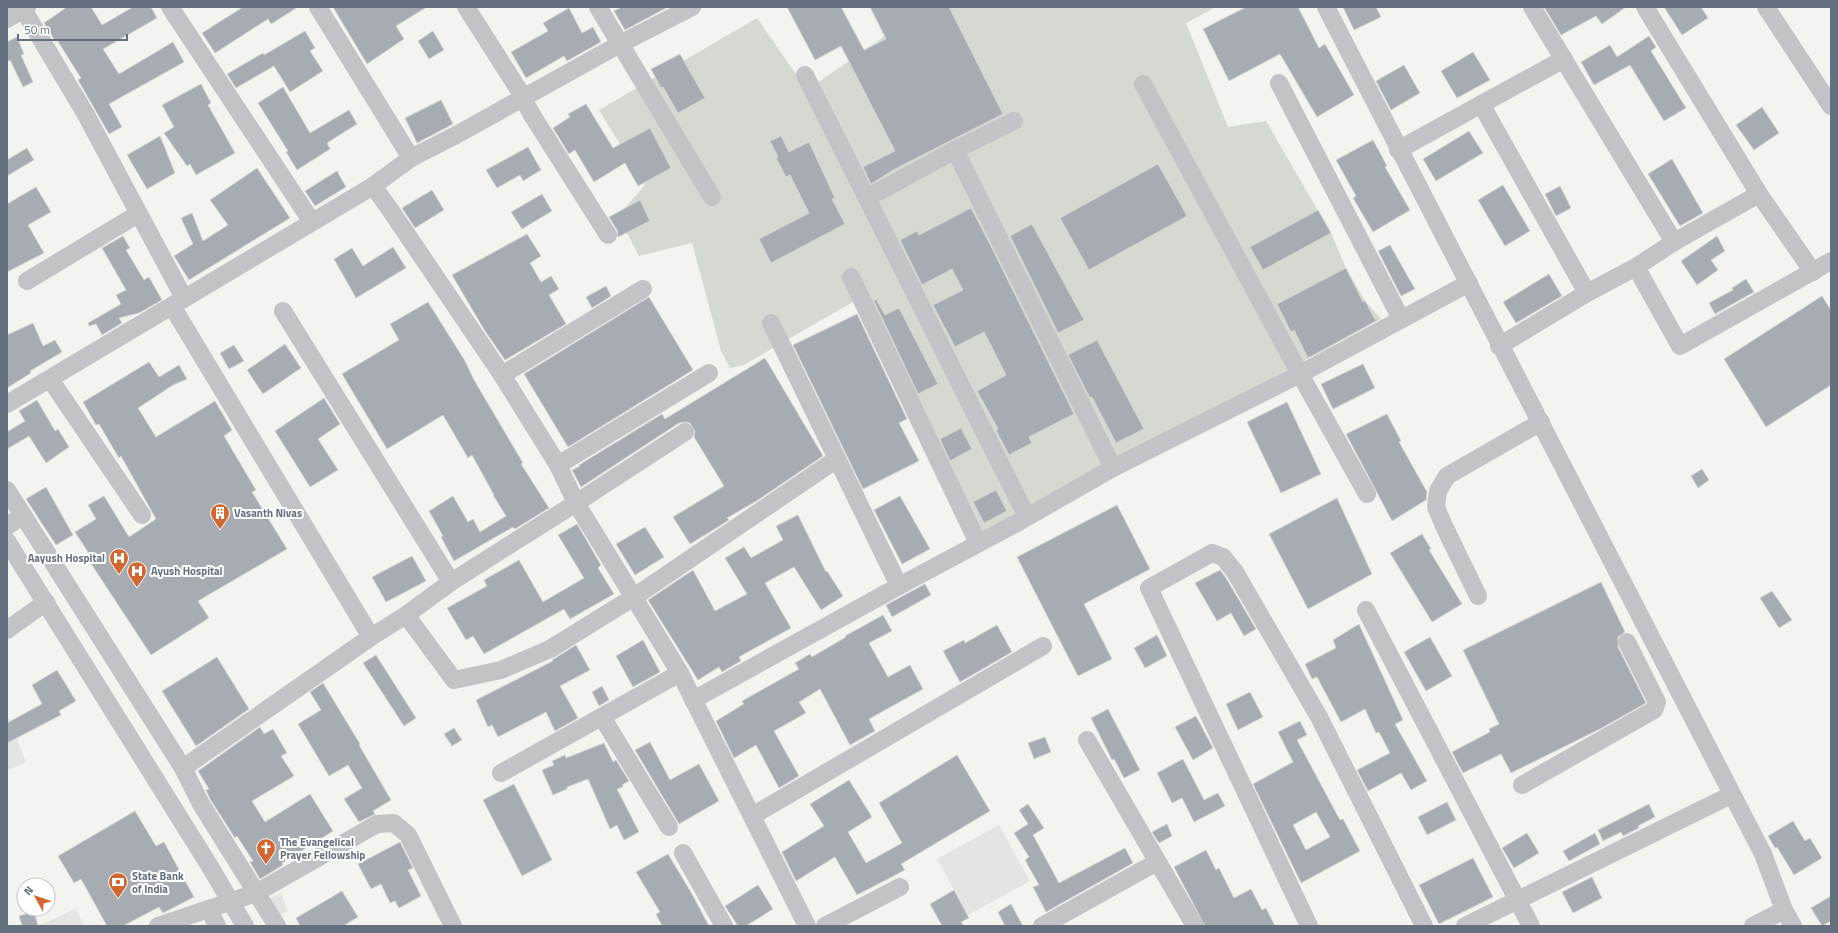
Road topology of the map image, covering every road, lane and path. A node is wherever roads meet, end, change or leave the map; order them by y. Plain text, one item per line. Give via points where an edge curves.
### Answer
1 (170, 7) edge
2 (318, 7) edge
3 (466, 7) edge
4 (598, 7) edge
5 (692, 7) edge
6 (1326, 7) edge
7 (1532, 7) edge
8 (1645, 7) edge
9 (1766, 7) edge
10 (15, 13) edge
11 (622, 47) junction
12 (1564, 59) junction
13 (805, 75) dead end
14 (1280, 82) dead end
15 (1143, 84) dead end
16 (523, 97) junction
17 (1481, 104) junction
18 (1831, 106) edge
19 (1014, 121) dead end
20 (956, 150) junction
21 (1398, 150) junction
22 (411, 158) junction
23 (1759, 194) junction
24 (380, 196) junction
25 (712, 197) dead end
26 (867, 198) junction
27 (138, 214) junction
28 (312, 222) junction
29 (608, 235) dead end
30 (1674, 242) junction
31 (1831, 261) edge
32 (1636, 267) junction
33 (1813, 272) junction
34 (851, 277) dead end
35 (26, 281) dead end
36 (1469, 283) junction
37 (643, 289) dead end
38 (1587, 293) junction
39 (178, 302) junction
40 (283, 311) dead end
41 (1401, 319) junction
42 (772, 323) dead end
43 (1499, 346) junction
44 (709, 373) dead end
45 (1300, 374) junction
46 (502, 375) junction
47 (50, 379) junction
48 (7, 404) edge
49 (1542, 422) junction
50 (685, 432) dead end
51 (837, 459) junction
52 (558, 465) junction
53 (1113, 468) junction
54 (7, 490) edge
55 (1367, 494) dead end
56 (576, 503) junction
57 (142, 515) dead end
58 (24, 516) junction
59 (1027, 517) junction
60 (7, 526) edge
61 (7, 541) edge
62 (978, 543) junction
63 (451, 582) junction
64 (899, 586) junction
65 (1478, 596) dead end
66 (634, 597) junction
67 (46, 602) junction
68 (1366, 610) dead end
69 (406, 615) junction
70 (7, 630) edge
71 (371, 637) junction
72 (1652, 639) junction
73 (1043, 646) dead end
74 (1661, 656) junction
75 (1640, 667) junction
76 (680, 673) junction
77 (1674, 681) junction
78 (1652, 692) junction
79 (693, 700) junction
80 (602, 717) junction
81 (1087, 740) dead end
82 (183, 768) junction
83 (501, 773) dead end
84 (1522, 784) dead end
85 (1731, 795) junction
86 (752, 816) junction
87 (669, 827) dead end
88 (683, 853) dead end
89 (1157, 862) junction
90 (900, 886) dead end
91 (256, 893) junction
92 (1518, 899) junction
93 (230, 902) junction
94 (209, 909) junction
95 (1784, 910) junction
96 (158, 926) edge
97 (217, 926) edge
98 (245, 926) edge
99 (277, 926) edge
100 (453, 926) edge
101 (724, 926) edge
102 (807, 926) edge
103 (825, 926) edge
104 (1042, 926) edge
105 (1195, 926) edge
106 (1309, 926) edge
107 (1424, 926) edge
108 (1465, 926) edge
109 (1531, 926) edge
110 (1753, 926) edge
111 (1793, 926) edge

1 - 28 street
2 - 22 street
3 - 16 street
4 - 11 street
5 - 11 street
6 - 21 street
7 - 12 street
8 - 23 street
9 - 18 street
10 - 27 street via 85,113
11 - 16 street
11 - 25 street
12 - 17 street
12 - 30 street
13 - 26 street
14 - 41 street
15 - 45 street
16 - 22 street
16 - 29 street, bridge
17 - 21 street
17 - 38 street
19 - 20 street
20 - 26 street
20 - 53 street
21 - 36 street
22 - 24 street
23 - 30 street
23 - 33 street
24 - 28 street
24 - 46 street
26 - 59 street
27 - 35 street
27 - 39 street
28 - 39 street
30 - 32 street
31 - 33 street
32 - 33 street via 1680,346
32 - 38 street
34 - 62 street
36 - 41 street
36 - 43 street
37 - 46 street
38 - 43 street
39 - 47 street
39 - 71 street
40 - 63 street
41 - 45 street
42 - 51 street
43 - 49 street
44 - 52 street
45 - 53 street
45 - 55 street
46 - 52 street
47 - 48 street
47 - 57 street
49 - 65 street via 1447,476 1438,491 1436,507
49 - 72 street via 1584,510
50 - 56 street
51 - 64 street
51 - 66 street
52 - 56 street
53 - 59 street
54 - 58 street
56 - 63 street
56 - 66 street
58 - 60 street
58 - 82 street
59 - 62 street
61 - 67 street
62 - 64 street
63 - 69 street
64 - 79 street
66 - 69 street via 550,649 501,670 454,680
66 - 76 street
67 - 70 street
67 - 93 street
68 - 92 street
69 - 71 street
71 - 82 street
72 - 74 street
72 - 75 street via 1629,646
73 - 86 street
74 - 75 street
74 - 77 street
75 - 78 street
76 - 79 street
76 - 80 street
77 - 78 street
77 - 85 street
78 - 84 street via 1657,702 1654,710
79 - 86 street
80 - 83 street
80 - 87 street
81 - 89 street
82 - 91 street via 201,804
85 - 92 street
85 - 95 street via 1763,854
86 - 102 street
88 - 101 street
89 - 104 street
89 - 105 street
90 - 103 street
91 - 93 street
91 - 99 street
91 - 100 street via 377,824 394,823 408,835
92 - 108 street
92 - 109 street
93 - 94 street
93 - 98 street
94 - 96 street
94 - 97 street
95 - 110 street
95 - 111 street
106 - 107 street via 1149,588 1212,553 1223,557 1235,572 1258,616 1319,717

